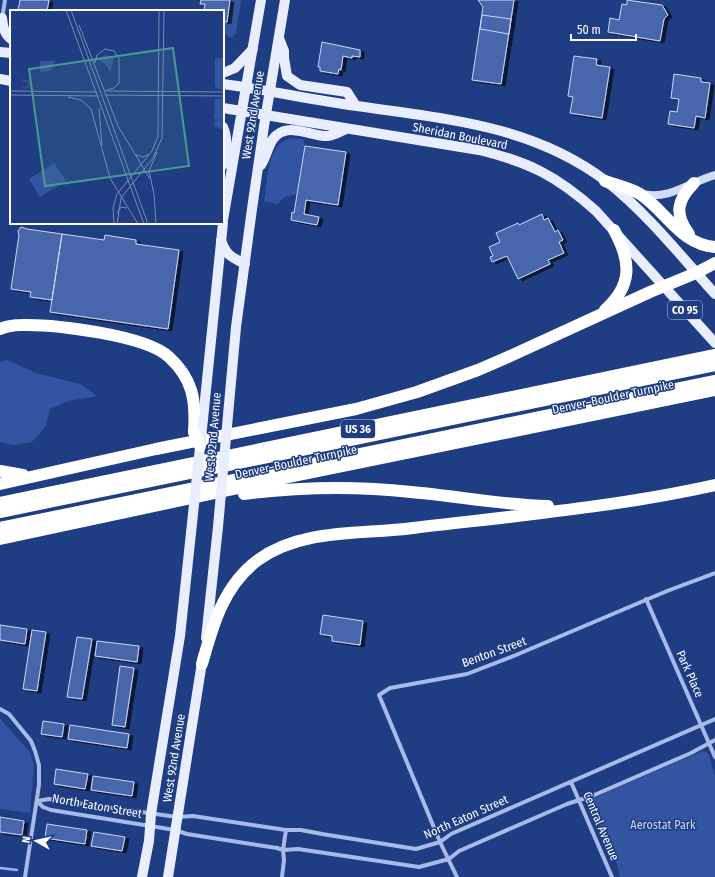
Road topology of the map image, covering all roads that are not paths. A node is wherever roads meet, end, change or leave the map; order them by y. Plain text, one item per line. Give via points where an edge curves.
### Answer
1 (4, 0) edge
2 (261, 0) edge
3 (286, 0) edge
4 (2, 18) junction
5 (0, 29) edge
6 (279, 37) junction
7 (10, 38) edge
8 (254, 49) junction
9 (0, 52) edge
10 (10, 53) edge
11 (224, 73) edge
12 (0, 79) edge
13 (10, 80) edge
14 (224, 84) edge
15 (247, 87) junction
16 (270, 92) junction
17 (356, 106) junction
18 (224, 108) edge
19 (242, 111) junction
20 (266, 115) junction
21 (346, 129) junction
22 (224, 131) edge
23 (224, 160) edge
24 (258, 170) junction
25 (715, 176) edge
26 (605, 181) junction
27 (694, 183) junction
28 (226, 186) edge
29 (640, 194) junction
30 (224, 210) edge
31 (223, 224) edge
32 (614, 230) junction
33 (220, 238) junction
34 (694, 242) junction
35 (715, 247) edge
36 (715, 263) edge
37 (244, 264) junction
38 (696, 273) junction
39 (663, 286) junction
40 (715, 294) edge
41 (599, 315) junction
42 (0, 328) edge
43 (715, 344) edge
44 (715, 355) edge
45 (715, 365) edge
46 (715, 381) edge
47 (715, 390) edge
48 (200, 446) junction
49 (0, 471) edge
50 (34, 475) junction
51 (0, 484) edge
52 (715, 485) edge
53 (0, 502) edge
54 (617, 503) junction
55 (155, 506) junction
56 (0, 512) edge
57 (0, 528) edge
58 (0, 539) edge
59 (715, 573) edge
60 (646, 599) junction
61 (202, 664) junction
62 (0, 709) edge
63 (715, 719) edge
64 (702, 726) junction
65 (715, 740) edge
66 (709, 744) junction
67 (715, 757) edge
68 (571, 782) junction
69 (578, 800) junction
70 (37, 801) junction
71 (151, 814) junction
72 (177, 817) junction
73 (149, 825) junction
74 (175, 830) junction
75 (286, 830) junction
76 (440, 842) junction
77 (283, 850) junction
78 (448, 859) junction
79 (25, 877) edge
80 (142, 877) edge
81 (168, 877) edge
82 (282, 877) edge
83 (457, 877) edge
84 (612, 877) edge

1 - 4 street
2 - 8 main road, West 92nd Avenue
3 - 6 main road, West 92nd Avenue
4 - 5 street
4 - 7 main road via 4,29
6 - 16 main road, West 92nd Avenue
6 - 17 main road via 284,51 287,76 300,85 348,92
8 - 11 main road via 235,68
8 - 15 main road, West 92nd Avenue
9 - 10 main road
12 - 13 main road
14 - 15 main road, Sheridan Boulevard
15 - 16 main road, Sheridan Boulevard
15 - 19 main road, West 92nd Avenue
16 - 17 main road, Sheridan Boulevard
16 - 20 main road, West 92nd Avenue
17 - 26 main road, Sheridan Boulevard via 454,120 509,132 560,153
18 - 19 main road, Sheridan Boulevard
19 - 20 main road, Sheridan Boulevard
19 - 28 main road, West 92nd Avenue
20 - 21 main road, Sheridan Boulevard
20 - 24 main road, West 92nd Avenue
21 - 24 main road via 328,136 290,130 276,135
21 - 32 main road, Sheridan Boulevard via 479,150 514,160 563,184 596,211
22 - 23 main road via 227,144
24 - 37 main road, West 92nd Avenue
25 - 27 street
26 - 29 highway
26 - 38 main road, Sheridan Boulevard via 639,210
27 - 29 street via 664,195
27 - 34 highway via 680,201 679,210 684,227
28 - 30 main road, West 92nd Avenue
29 - 34 highway
31 - 33 main road, West 92nd Avenue
32 - 39 main road, Sheridan Boulevard
32 - 41 highway via 626,257 626,276 619,295
33 - 37 main road via 225,252
33 - 48 main road, West 92nd Avenue, bridge
34 - 35 highway
36 - 38 highway
37 - 61 main road, West 92nd Avenue, bridge via 210,608
38 - 39 highway
38 - 40 main road, Sheridan Boulevard / CO 95
39 - 41 highway
39 - 43 main road, Sheridan Boulevard / CO 95
41 - 50 highway via 478,370 396,398 310,419
42 - 48 highway, bridge via 34,325 72,328 122,338 163,352 180,370 192,391 195,411 194,432
44 - 53 highway, Denver–Boulder Turnpike / US 36
45 - 56 highway
46 - 57 highway
47 - 55 highway, Denver–Boulder Turnpike
48 - 71 main road, West 92nd Avenue, bridge via 181,629
49 - 50 highway
50 - 51 highway
52 - 54 highway
54 - 55 highway via 540,506 404,491 336,488 257,492
54 - 61 highway via 398,530 321,536 293,542 259,560 230,588 217,616
55 - 58 highway, Denver–Boulder Turnpike
59 - 60 street, Benton Street
60 - 64 street, Park Place
60 - 76 street, Benton Street via 467,674 390,688 379,695
61 - 72 main road, West 92nd Avenue
62 - 70 street via 9,714 31,741 40,774
63 - 64 street, North Eaton Street
64 - 66 street, Park Place
64 - 68 street, North Eaton Street
65 - 66 street, North Eaton Street
66 - 67 street, Park Place
66 - 69 street, North Eaton Street
68 - 69 street, Central Avenue
68 - 76 street, North Eaton Street via 451,834
69 - 78 street, North Eaton Street via 459,851
69 - 84 street, Central Avenue
70 - 71 street, North Eaton Street via 49,799
70 - 73 street, North Eaton Street via 51,810
70 - 79 street
71 - 72 street, North Eaton Street
71 - 73 main road, West 92nd Avenue
72 - 74 main road, West 92nd Avenue
72 - 75 street, North Eaton Street via 193,816
73 - 74 street, North Eaton Street
73 - 80 main road, West 92nd Avenue via 149,840
74 - 77 street, North Eaton Street
74 - 81 main road, West 92nd Avenue
75 - 76 street, North Eaton Street via 303,830 416,849
75 - 77 street
76 - 78 street
77 - 78 street, North Eaton Street via 298,849 412,867
77 - 82 street
78 - 83 street

